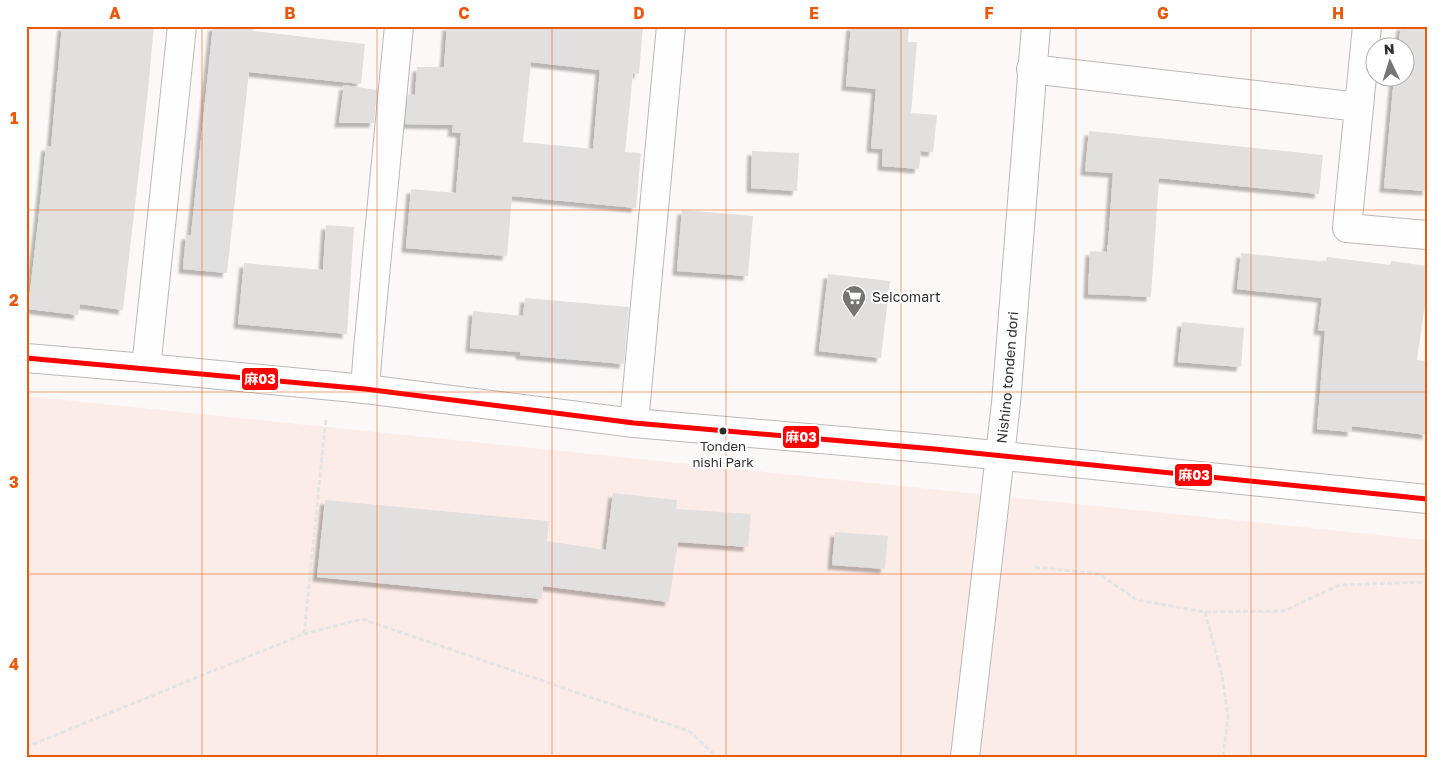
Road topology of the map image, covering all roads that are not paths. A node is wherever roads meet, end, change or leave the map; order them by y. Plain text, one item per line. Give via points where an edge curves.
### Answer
1 (182, 26) edge
2 (400, 26) edge
3 (671, 26) edge
4 (1036, 26) edge
5 (1368, 26) edge
6 (1031, 70) junction
7 (1359, 108) junction
8 (1427, 235) edge
9 (26, 358) edge
10 (146, 368) junction
11 (365, 389) junction
12 (634, 423) junction
13 (1001, 456) junction
14 (1427, 499) edge
15 (965, 757) edge

1 - 10 street
2 - 11 street
3 - 12 street
4 - 6 street, Nishino tonden dori
5 - 7 street
6 - 7 street
6 - 13 street, Nishino tonden dori
7 - 8 street via 1347,228
9 - 10 street
10 - 11 street
11 - 12 street
12 - 13 street
13 - 14 street
13 - 15 street, Nishino tonden dori

